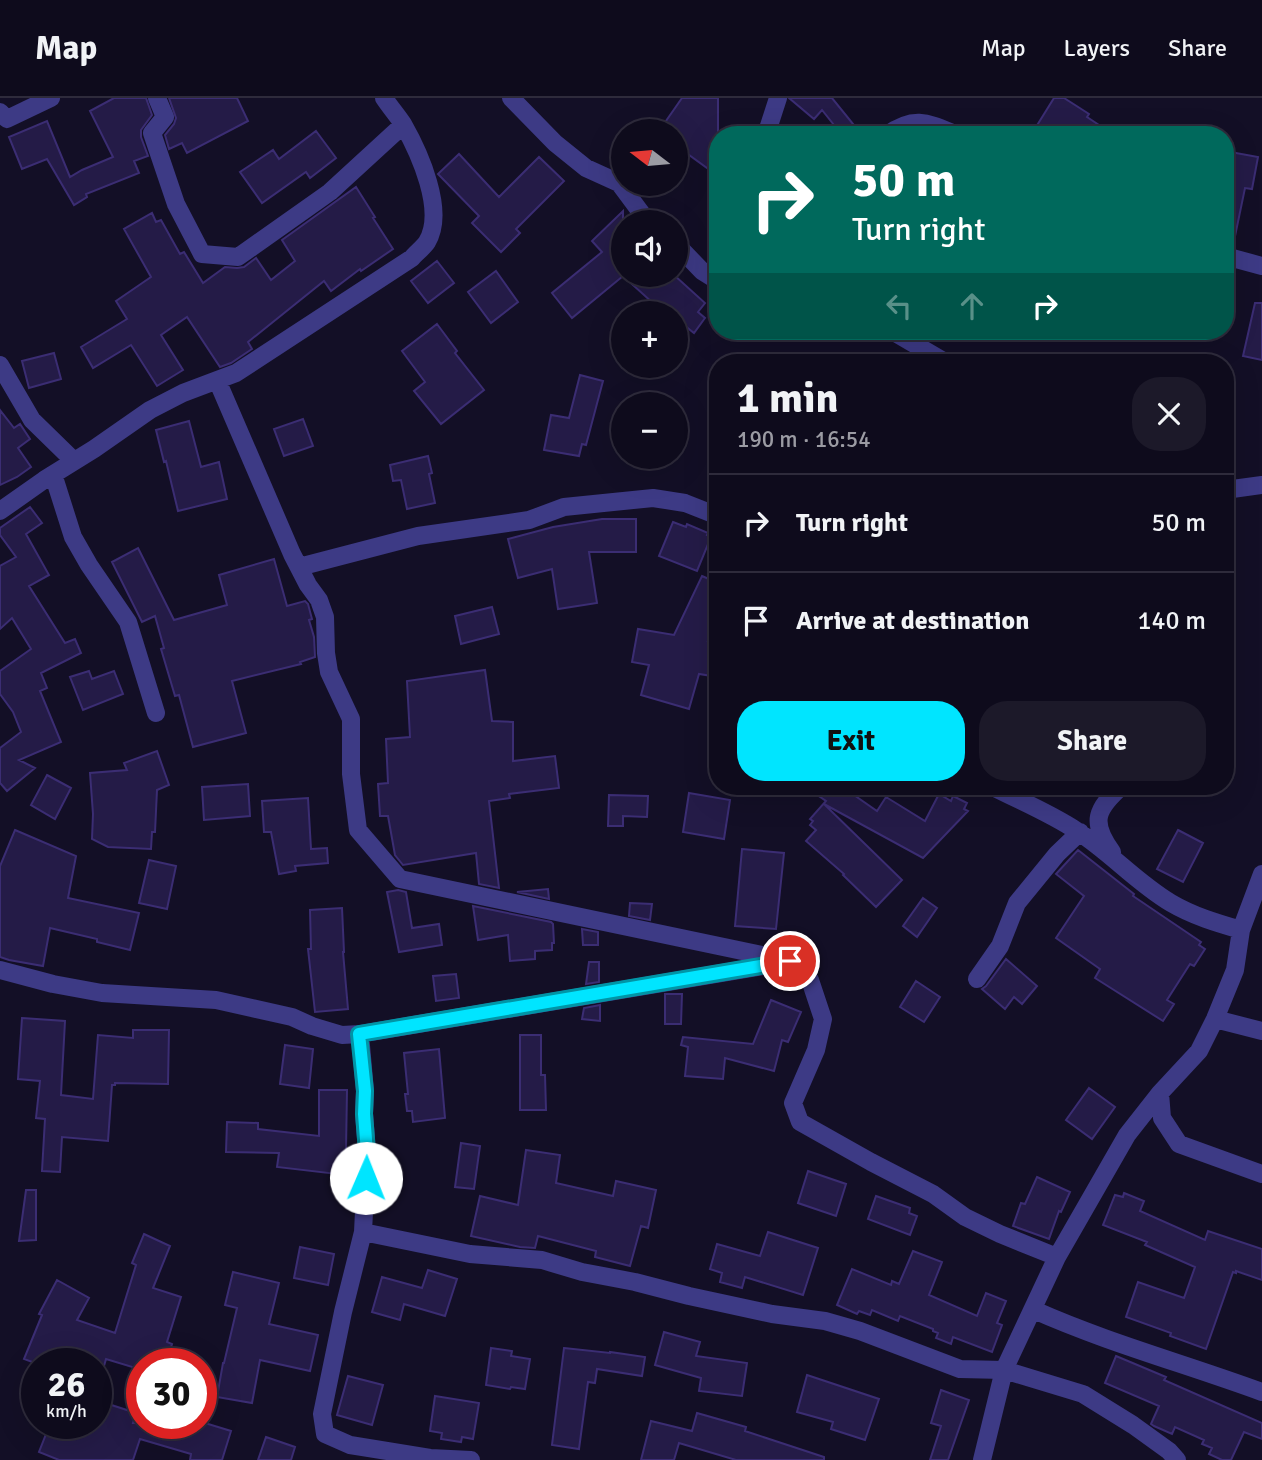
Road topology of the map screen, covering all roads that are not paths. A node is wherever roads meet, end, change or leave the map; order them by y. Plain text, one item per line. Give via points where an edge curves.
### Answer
1 (51, 98) edge
2 (157, 98) edge
3 (384, 98) edge
4 (511, 98) edge
5 (778, 98) edge
6 (0, 112) edge
7 (403, 125) junction
8 (769, 126) edge
9 (901, 126) edge
10 (933, 126) edge
11 (639, 210) edge
12 (688, 256) edge
13 (1234, 258) edge
14 (1262, 266) edge
15 (709, 275) edge
16 (907, 340) edge
17 (931, 354) edge
18 (0, 365) edge
19 (216, 380) junction
20 (74, 461) junction
21 (53, 474) junction
22 (1262, 485) edge
23 (1234, 489) edge
24 (0, 511) edge
25 (709, 512) edge
26 (299, 567) junction
27 (156, 713) dead end
28 (1010, 795) edge
29 (1111, 795) edge
30 (1080, 832) junction
31 (1126, 871) junction
32 (1262, 874) edge
33 (1241, 930) junction
34 (790, 961) junction
35 (0, 970) edge
36 (977, 979) dead end
37 (1215, 1019) junction
38 (1262, 1031) edge
39 (359, 1034) junction
40 (1160, 1093) junction
41 (1262, 1174) edge
42 (363, 1233) junction
43 (1057, 1257) junction
44 (1034, 1310) junction
45 (1004, 1370) junction
46 (1262, 1392) edge
47 (471, 1460) edge
48 (982, 1460) edge
49 (1177, 1460) edge

1 - 6 street via 8,119
2 - 7 street via 165,117 152,133 176,204 202,254 238,257 330,192
3 - 7 street
4 - 11 street via 586,168 619,183
5 - 8 street
7 - 19 street via 428,180 434,208 427,241 412,258 236,373
9 - 10 street via 915,121
12 - 15 street
13 - 14 street
16 - 17 street
18 - 20 street via 32,420
19 - 20 street via 150,410
19 - 26 street
20 - 21 street
21 - 24 street
21 - 27 street via 73,537 128,622
22 - 23 street
25 - 26 street via 653,498 564,507 529,520 418,536
26 - 34 street via 325,617 329,672 351,719 358,830 400,879
28 - 30 street
29 - 31 street via 1105,800 1098,826
30 - 31 street
30 - 36 street via 1017,903 1000,946
31 - 33 street via 1170,903
32 - 33 street
33 - 37 street via 1235,970
34 - 39 street
34 - 43 street via 810,980 822,1019 816,1050 793,1103 800,1122 933,1194 965,1217
35 - 39 street via 102,993 216,1000 292,1017 342,1035
37 - 38 street
37 - 40 street via 1199,1051
39 - 42 street via 367,1152
40 - 41 street via 1162,1118 1179,1144
40 - 43 street via 1127,1135
42 - 45 street via 470,1254 542,1260 772,1314 825,1321 960,1369
42 - 47 street via 322,1414 325,1434 351,1445
43 - 44 street
44 - 45 street
44 - 46 street
45 - 48 street
45 - 49 street via 1083,1394

